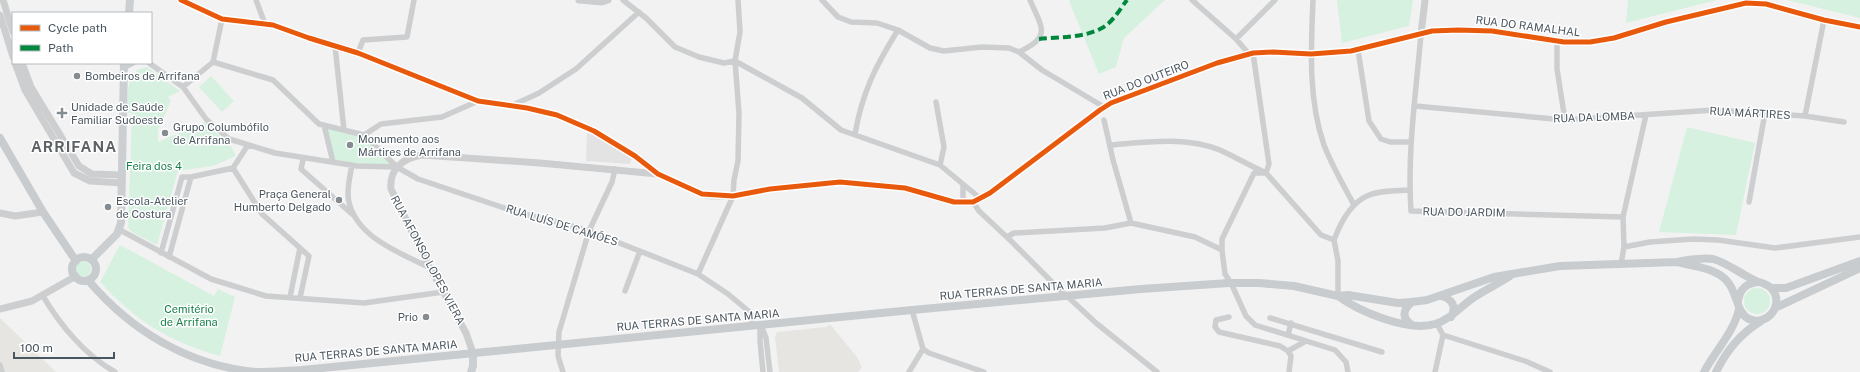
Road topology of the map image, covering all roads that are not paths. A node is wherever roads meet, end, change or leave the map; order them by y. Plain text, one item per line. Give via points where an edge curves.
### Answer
1 (3, 0) edge
2 (130, 0) edge
3 (256, 0) edge
4 (414, 0) edge
5 (579, 0) edge
6 (608, 0) edge
7 (622, 0) edge
8 (738, 0) edge
9 (822, 0) edge
10 (1030, 0) edge
11 (1192, 0) edge
12 (1275, 0) edge
13 (1313, 0) edge
14 (1425, 0) edge
15 (596, 1) edge
16 (129, 12) edge
17 (639, 12) junction
18 (0, 15) edge
19 (1824, 20) junction
20 (265, 24) junction
21 (1860, 27) edge
22 (12, 29) edge
23 (898, 30) junction
24 (1421, 34) junction
25 (1236, 39) junction
26 (1557, 41) junction
27 (334, 46) junction
28 (1358, 50) junction
29 (1019, 52) junction
30 (1273, 52) joint
31 (358, 53) junction
32 (1251, 53) junction
33 (12, 54) edge
34 (1311, 54) junction
35 (735, 61) junction
36 (213, 62) junction
37 (15, 64) edge
38 (22, 64) edge
39 (150, 64) edge
40 (124, 66) edge
41 (183, 87) junction
42 (478, 100) junction
43 (936, 102) dead end
44 (511, 106) junction
45 (1415, 106) junction
46 (1104, 107) junction
47 (1765, 113) junction
48 (1646, 115) junction
49 (1805, 116) junction
50 (1104, 120) dead end
51 (1565, 120) junction
52 (1844, 122) dead end
53 (324, 125) junction
54 (344, 130) junction
55 (854, 134) junction
56 (364, 135) junction
57 (0, 138) edge
58 (1411, 142) junction
59 (248, 145) junction
60 (1110, 145) junction
61 (303, 160) dead end
62 (333, 162) junction
63 (352, 165) junction
64 (940, 165) junction
65 (396, 167) junction
66 (233, 168) junction
67 (615, 169) junction
68 (1266, 173) junction
69 (658, 174) junction
70 (191, 177) junction
71 (122, 179) junction
72 (963, 185) junction
73 (1410, 190) junction
74 (733, 196) junction
75 (981, 199) junction
76 (973, 202) junction
77 (1749, 202) dead end
78 (963, 203) junction
79 (174, 205) junction
80 (1354, 205) junction
81 (183, 207) junction
82 (43, 212) junction
83 (0, 213) edge
84 (354, 216) junction
85 (1623, 217) junction
86 (1131, 223) junction
87 (120, 230) junction
88 (589, 231) junction
89 (1007, 237) junction
90 (1860, 237) edge
91 (1334, 240) junction
92 (1624, 247) junction
93 (300, 248) junction
94 (1222, 250) junction
95 (640, 251) junction
96 (161, 252) junction
97 (169, 257) junction
98 (92, 259) junction
99 (76, 261) junction
100 (1860, 261) edge
101 (1677, 262) junction
102 (1621, 264) junction
103 (430, 268) junction
104 (1860, 268) edge
105 (698, 274) junction
106 (1511, 275) junction
107 (76, 276) junction
108 (88, 280) junction
109 (1758, 282) junction
110 (1053, 283) junction
111 (1231, 283) junction
112 (1771, 288) junction
113 (626, 291) dead end
114 (443, 292) junction
115 (43, 296) junction
116 (1068, 296) junction
117 (1338, 296) junction
118 (1441, 296) junction
119 (290, 297) junction
120 (1055, 297) junction
121 (300, 298) junction
122 (1412, 302) junction
123 (1738, 305) junction
124 (1775, 308) junction
125 (0, 309) edge
126 (912, 310) junction
127 (1229, 317) dead end
128 (1450, 317) junction
129 (1270, 318) dead end
130 (1762, 320) junction
131 (1291, 323) junction
132 (1437, 324) junction
133 (757, 325) junction
134 (1415, 327) junction
135 (1288, 335) junction
136 (1443, 335) junction
137 (1306, 341) junction
138 (557, 345) junction
139 (923, 349) junction
140 (1288, 351) junction
141 (1382, 352) dead end
142 (473, 353) junction
143 (0, 366) edge
144 (2, 372) edge
145 (114, 372) edge
146 (257, 372) edge
147 (471, 372) edge
148 (563, 372) edge
149 (763, 372) edge
150 (770, 372) edge
151 (909, 372) edge
152 (984, 372) edge
153 (1157, 372) edge
154 (1289, 372) edge
155 (1348, 372) edge
156 (1435, 372) edge
157 (1550, 372) edge
158 (1704, 372) edge
159 (1716, 372) edge

1 - 22 street
2 - 16 main road
3 - 20 street
4 - 31 street via 407,37 363,40
5 - 15 street
6 - 15 street
7 - 17 street
8 - 35 street via 740,32
9 - 23 street via 838,17 851,22 877,23
10 - 29 street via 1042,27 1042,36 1035,45
11 - 25 street
12 - 25 street
13 - 34 street
14 - 24 street
17 - 35 street via 675,47 699,57 724,62
17 - 44 street via 576,69 539,93
18 - 33 street
19 - 21 street, RUA DO RAMALHAL
19 - 26 street, RUA DO RAMALHAL via 1766,4 1746,3 1666,22 1602,41
19 - 49 street, RUA MÁRTIRES
20 - 27 street
20 - 36 street via 222,19
23 - 29 street via 930,48 944,51 982,47 1009,48
23 - 55 street via 877,63 862,97
24 - 26 street, RUA DO RAMALHAL via 1458,30 1492,31
24 - 28 street, RUA DO RAMALHAL
24 - 45 street, RUA DO JARDIM
25 - 32 street
26 - 51 street via 1557,69
27 - 31 street
27 - 54 street
28 - 34 street, RUA DO RAMALHAL
28 - 58 street via 1369,121 1381,139 1390,142
29 - 46 street via 1042,70
30 - 32 street, RUA DO OUTEIRO
30 - 34 street, RUA DO RAMALHAL
31 - 42 street
32 - 46 street, RUA DO OUTEIRO via 1217,63
32 - 68 street via 1269,164
34 - 80 street via 1315,108 1324,145
35 - 55 street via 790,90 841,130
35 - 74 street via 739,113 738,161
36 - 41 street
36 - 53 street via 273,80 319,124
37 - 71 street via 25,90 74,173 90,181
38 - 71 street via 31,87 79,166 92,174
39 - 41 street
40 - 71 main road
41 - 59 street via 206,119 230,139
42 - 44 street
42 - 56 street via 442,117 382,124
43 - 64 street via 944,147
44 - 69 street via 541,111 577,123 629,152
45 - 51 street, RUA DA LOMBA
45 - 58 street, RUA DO JARDIM
46 - 75 street, RUA DO OUTEIRO
47 - 48 street, RUA MÁRTIRES via 1714,110
47 - 49 street, RUA MÁRTIRES
47 - 77 street
48 - 51 street, RUA DA LOMBA
48 - 85 street, RUA DA LOMBA
49 - 52 street
50 - 60 street
53 - 54 street
53 - 62 street
54 - 56 street
55 - 64 street
56 - 65 street
57 - 82 main road
58 - 73 street, RUA DO JARDIM
59 - 62 street via 275,153
59 - 66 street
60 - 68 street via 1187,142 1219,150
60 - 86 street
61 - 84 street via 301,169
62 - 63 street
63 - 65 street
63 - 84 street via 348,201
64 - 72 street
65 - 67 street, RUA DO OUTEIRO via 407,159 422,155
65 - 88 street, RUA LUÍS DE CAMÕES via 418,179 519,213
65 - 103 street, RUA AFONSO LOPES VIERA via 390,181 394,198
66 - 70 street
66 - 93 street via 262,214
67 - 69 street, RUA DO OUTEIRO
67 - 88 street via 612,182
68 - 91 street via 1321,234
68 - 94 street via 1254,173 1222,239
69 - 74 street, RUA DO OUTEIRO via 702,194
70 - 79 street via 182,177
70 - 81 street
71 - 87 main road
72 - 75 street
72 - 78 street
73 - 80 street via 1367,196
73 - 85 street, RUA DO JARDIM via 1411,211
74 - 78 street, RUA DO OUTEIRO via 770,189 840,182 905,188
74 - 105 street
75 - 76 street, RUA DO OUTEIRO
76 - 78 street, RUA DO OUTEIRO
76 - 89 street
79 - 81 street
79 - 96 street
80 - 91 street
81 - 97 street
82 - 83 street via 15,216
82 - 99 main road
84 - 103 street via 359,225 386,245
85 - 92 street, RUA DA LOMBA
86 - 89 street via 1105,228 1014,233
86 - 94 street via 1195,237
87 - 96 street
87 - 98 main road
88 - 95 street, RUA LUÍS DE CAMÕES
88 - 138 street
89 - 110 street
90 - 92 street via 1775,248 1693,239
91 - 117 street via 1338,261
92 - 102 street, RUA DA LOMBA
93 - 119 street
93 - 121 street via 309,256
94 - 111 street via 1225,274
95 - 105 street, RUA LUÍS DE CAMÕES
95 - 113 street
96 - 97 street
97 - 119 street via 211,279 266,296
98 - 99 main road via 85,257
98 - 108 main road via 96,269 94,276
99 - 107 main road via 73,267
100 - 112 main road via 1786,288
101 - 102 main road
101 - 109 main road via 1713,259
101 - 123 main road via 1720,274 1736,292
102 - 106 main road via 1560,266
103 - 114 street, RUA AFONSO LOPES VIERA
104 - 124 main road
105 - 133 street, RUA LUÍS DE CAMÕES via 752,314
106 - 118 main road via 1494,277
106 - 128 main road via 1474,298
107 - 108 main road via 81,280
107 - 115 street
108 - 146 main road, RUA TERRAS DE SANTA MARIA via 117,311 165,344 202,361 226,368
109 - 112 main road
109 - 123 main road via 1746,285 1742,289
110 - 116 street
110 - 120 street
111 - 116 main road, RUA TERRAS DE SANTA MARIA
111 - 117 main road, RUA TERRAS DE SANTA MARIA via 1294,286
111 - 135 street via 1240,305 1255,325
112 - 124 main road via 1776,297
114 - 121 street via 364,303
114 - 142 street, RUA AFONSO LOPES VIERA via 466,333
115 - 125 street
115 - 145 street via 76,340
116 - 120 main road, RUA TERRAS DE SANTA MARIA
116 - 153 street via 1096,323
117 - 122 main road via 1348,295 1398,303
117 - 134 main road via 1378,316
118 - 122 main road
118 - 128 main road via 1450,300 1454,306
119 - 121 street
120 - 126 main road, RUA TERRAS DE SANTA MARIA
122 - 134 main road via 1404,313 1409,323
123 - 130 main road via 1750,320
123 - 158 main road via 1737,322
124 - 130 main road via 1768,318
126 - 133 main road, RUA TERRAS DE SANTA MARIA
126 - 139 street
127 - 140 street via 1216,320 1215,327 1219,332 1280,346
128 - 132 main road
129 - 131 street
130 - 159 main road via 1740,337
131 - 135 street
131 - 141 street
132 - 134 main road
132 - 136 street
133 - 138 main road, RUA TERRAS DE SANTA MARIA
133 - 149 street
133 - 150 street via 766,338
135 - 137 street
136 - 156 street
136 - 157 street via 1525,361
137 - 140 street
137 - 155 street via 1335,350 1346,362
138 - 142 main road, RUA TERRAS DE SANTA MARIA
138 - 148 street
139 - 151 street
139 - 152 street
140 - 154 street via 1291,356
142 - 146 main road, RUA TERRAS DE SANTA MARIA
142 - 147 main road
143 - 144 street

